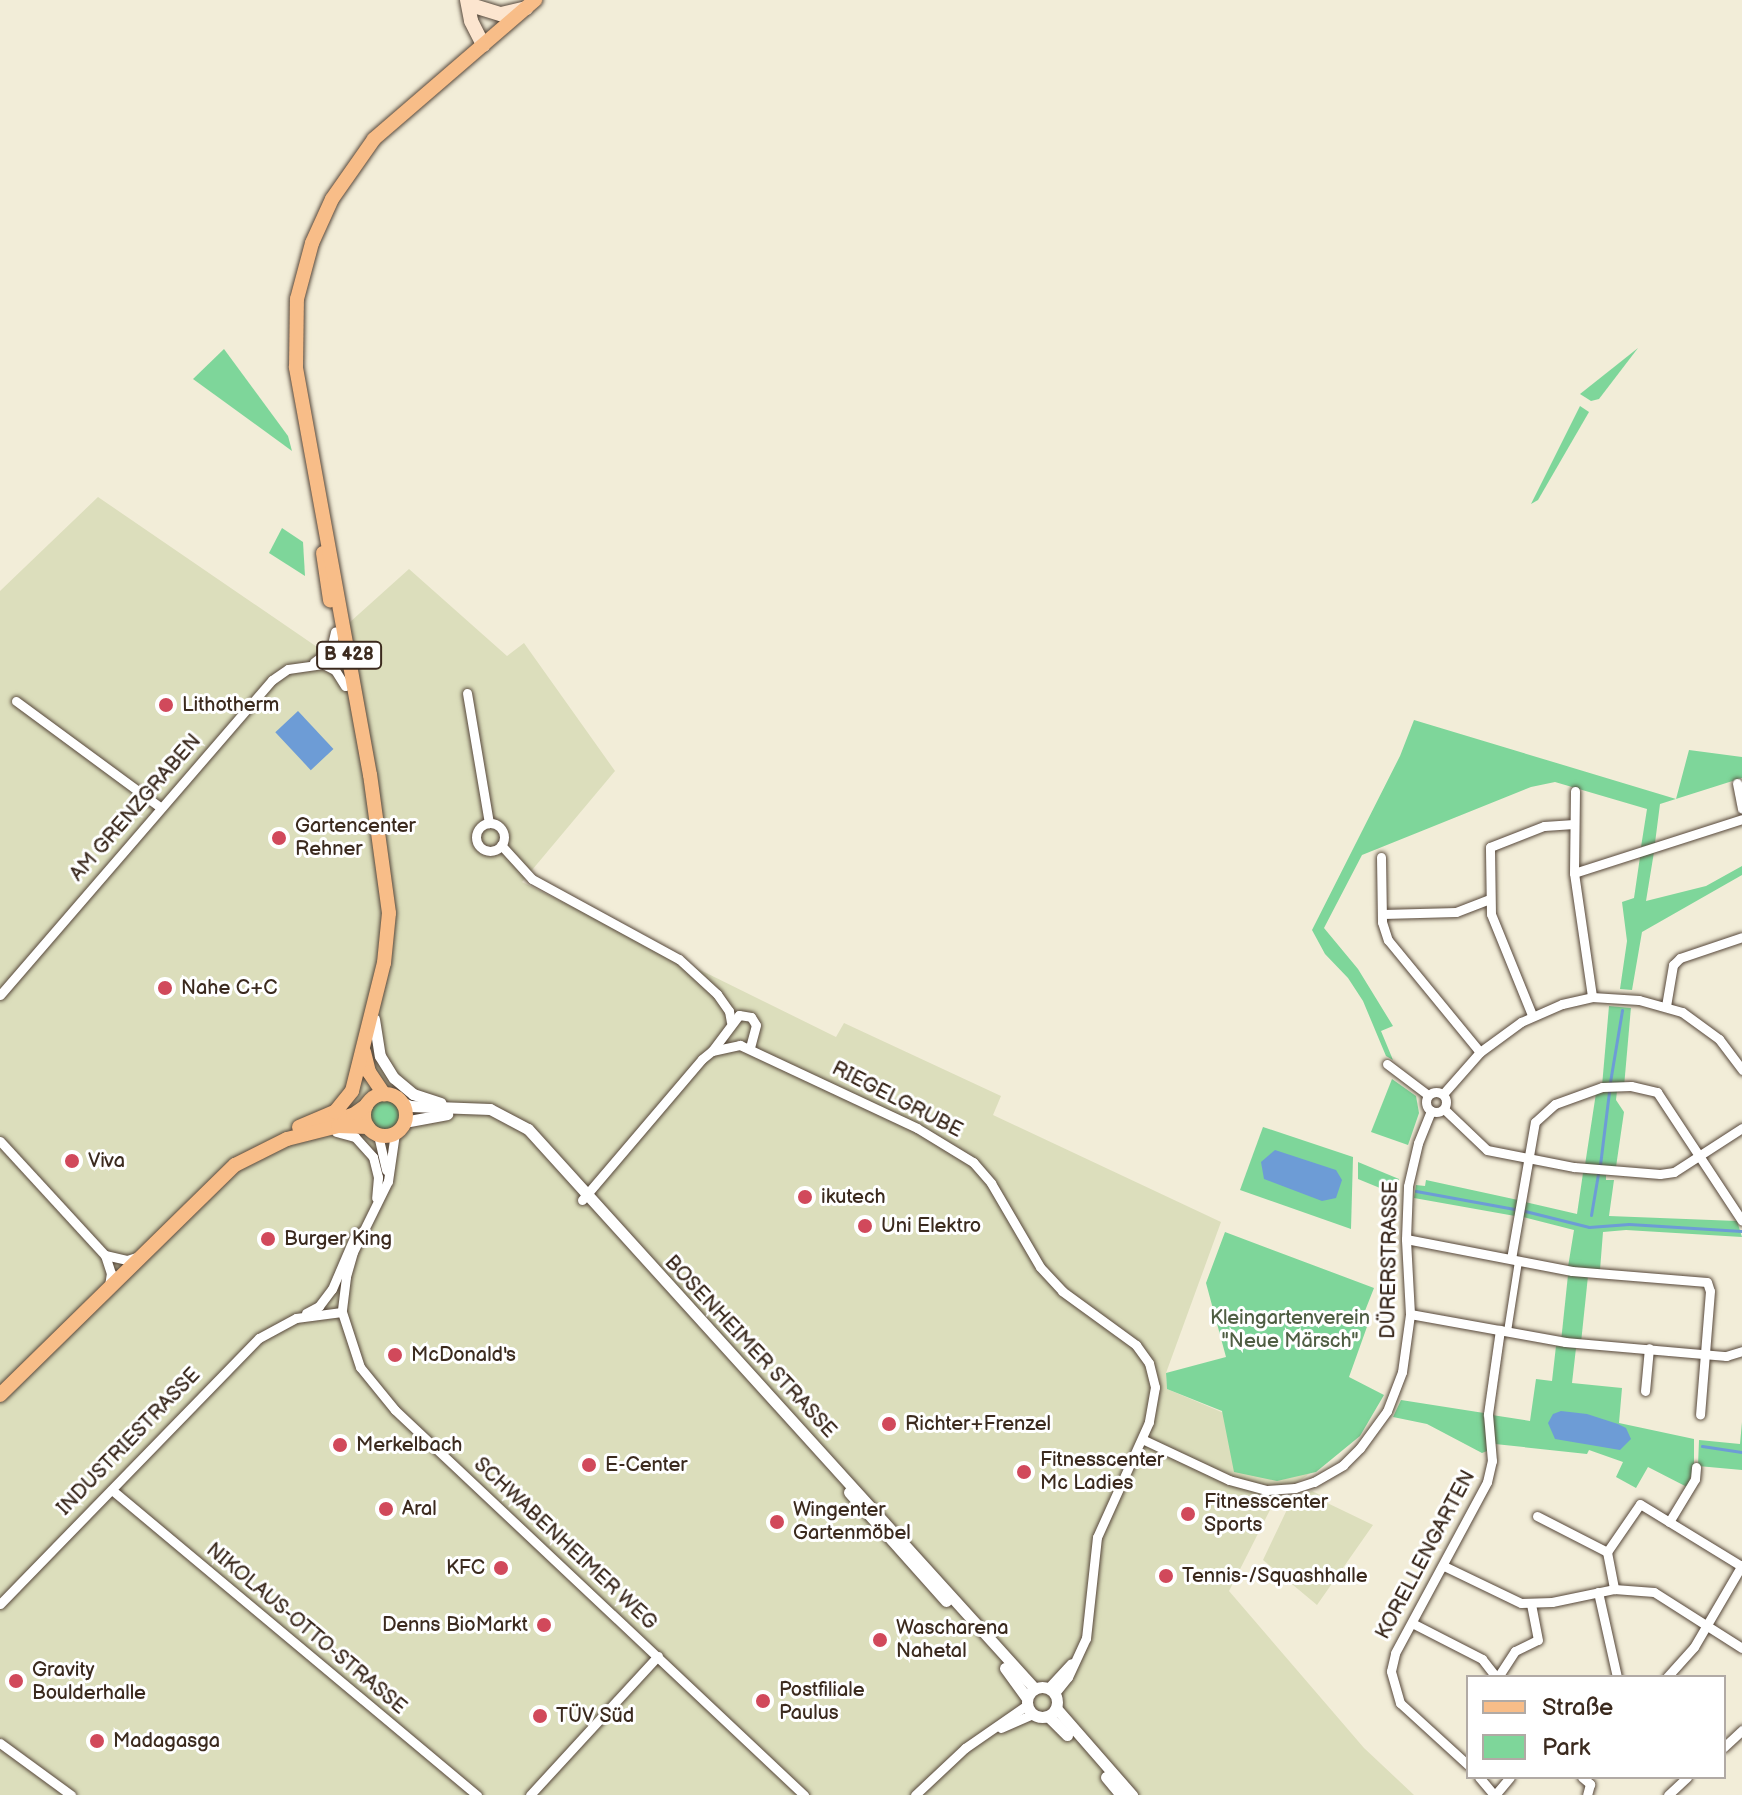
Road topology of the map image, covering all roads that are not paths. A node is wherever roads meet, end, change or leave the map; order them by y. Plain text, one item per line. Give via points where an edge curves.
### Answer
1 (471, 2) edge
2 (531, 4) edge
3 (483, 45) junction
4 (317, 491) junction
5 (335, 631) junction
6 (311, 664) junction
7 (345, 686) junction
8 (467, 693) dead end
9 (16, 701) dead end
10 (1737, 783) dead end
11 (1575, 791) dead end
12 (160, 807) junction
13 (1742, 809) edge
14 (375, 819) junction
15 (1742, 819) edge
16 (489, 823) junction
17 (1574, 824) junction
18 (501, 845) junction
19 (1381, 857) dead end
20 (1574, 873) junction
21 (1488, 900) junction
22 (1383, 914) junction
23 (1742, 937) edge
24 (0, 995) edge
25 (1592, 997) junction
26 (374, 1002) junction
27 (1666, 1006) junction
28 (1532, 1015) junction
29 (731, 1022) junction
30 (750, 1047) junction
31 (362, 1050) junction
32 (712, 1051) junction
33 (1480, 1052) junction
34 (1387, 1064) dead end
35 (1742, 1070) edge
36 (384, 1094) junction
37 (1443, 1094) junction
38 (1428, 1095) junction
39 (401, 1102) junction
40 (368, 1104) junction
41 (453, 1106) junction
42 (1444, 1109) junction
43 (1431, 1111) junction
44 (400, 1128) junction
45 (1742, 1128) edge
46 (373, 1131) junction
47 (298, 1132) junction
48 (0, 1141) edge
49 (1700, 1156) junction
50 (1528, 1158) junction
51 (584, 1198) junction
52 (375, 1205) junction
53 (1742, 1221) edge
54 (1406, 1239) junction
55 (105, 1255) junction
56 (142, 1255) junction
57 (1514, 1260) junction
58 (109, 1286) junction
59 (342, 1312) junction
60 (1410, 1314) junction
61 (296, 1318) junction
62 (1503, 1331) junction
63 (1649, 1348) junction
64 (1742, 1351) edge
65 (1706, 1354) junction
66 (1645, 1391) dead end
67 (0, 1395) edge
68 (1700, 1415) dead end
69 (1142, 1439) junction
70 (1696, 1467) dead end
71 (112, 1490) junction
72 (1537, 1516) dead end
73 (1669, 1522) junction
74 (1607, 1552) junction
75 (1742, 1565) edge
76 (1444, 1566) junction
77 (1614, 1589) junction
78 (1598, 1592) junction
79 (0, 1604) edge
80 (1531, 1604) junction
81 (1412, 1623) junction
82 (1707, 1624) junction
83 (1742, 1648) edge
84 (658, 1656) junction
85 (1495, 1675) edge
86 (1498, 1675) edge
87 (1617, 1675) edge
88 (1669, 1675) edge
89 (1051, 1691) junction
90 (1030, 1701) junction
91 (1052, 1712) junction
92 (1742, 1730) edge
93 (0, 1743) edge
94 (1726, 1745) edge
95 (1466, 1763) edge
96 (1481, 1779) edge
97 (1508, 1779) edge
98 (1685, 1779) edge
99 (71, 1795) edge
100 (477, 1795) edge
101 (530, 1795) edge
102 (804, 1795) edge
103 (915, 1795) edge
104 (1121, 1795) edge
105 (1132, 1795) edge
106 (1494, 1795) edge
107 (1668, 1795) edge

1 - 2 main road via 501,14
1 - 3 main road via 471,21
2 - 3 main road, B 428
3 - 4 main road, B 428 via 374,139 332,199 312,243 297,299 293,342
4 - 5 main road, B 428
4 - 14 main road, B 428
5 - 6 street via 331,649
5 - 7 main road, B 428
6 - 7 street via 330,665
6 - 12 street, AM GRENZGRABEN via 288,669 272,680
7 - 14 main road, B 428 via 361,778
8 - 16 street
9 - 12 street
10 - 13 street
11 - 17 street
12 - 24 street, AM GRENZGRABEN
14 - 26 main road, B 428 via 389,913
15 - 20 street
16 - 18 street via 502,830
16 - 18 street via 477,831 477,843 487,851
17 - 20 street
17 - 21 street via 1544,826 1493,843
18 - 29 street via 532,879 679,959 717,994
19 - 22 street
20 - 25 street
21 - 22 street via 1456,912
21 - 28 street
22 - 33 street via 1388,940
23 - 27 street via 1680,958 1673,965
25 - 27 street
25 - 28 street
26 - 31 main road, B 428
26 - 41 street via 376,1040 389,1073 413,1094
27 - 35 street via 1707,1028
28 - 33 street
29 - 30 street via 739,1015 751,1017 756,1025
29 - 32 street
30 - 32 street
30 - 69 street, RIEGELGRUBE via 917,1128 973,1162 1040,1267 1062,1291 1136,1345 1149,1363 1155,1401
31 - 36 main road
31 - 40 main road, B 428
31 - 47 main road, B 428 via 352,1091 341,1107
32 - 51 street
33 - 37 street
34 - 38 street
36 - 39 main road
36 - 40 main road
37 - 38 street
37 - 42 street
38 - 43 street
39 - 41 street, BOSENHEIMER STRASSE
39 - 44 main road
40 - 46 main road via 364,1116
40 - 47 main road, B 428 via 353,1115
41 - 51 street, BOSENHEIMER STRASSE via 490,1109 519,1122
42 - 43 street
42 - 50 street via 1483,1149
43 - 54 street, DÜRERSTRASSE via 1410,1169
44 - 46 main road
44 - 51 street, BOSENHEIMER STRASSE via 461,1113 490,1116 521,1131
44 - 52 street, SCHWABENHEIMER WEG via 391,1172
45 - 49 street
46 - 47 main road, B 428 via 338,1126
46 - 52 street, SCHWABENHEIMER WEG via 387,1165
47 - 52 street, SCHWABENHEIMER WEG via 344,1133 367,1147 378,1177
47 - 56 main road, B 428 via 235,1165
48 - 55 street
49 - 50 street via 1660,1174
49 - 50 street via 1657,1092 1631,1086 1589,1090 1546,1110 1535,1122
49 - 53 street
50 - 57 street
51 - 90 street, BOSENHEIMER STRASSE via 710,1327
52 - 59 street, SCHWABENHEIMER WEG via 353,1252
52 - 61 street, INDUSTRIESTRASSE via 348,1247 332,1289 319,1306
54 - 57 street
54 - 60 street, DÜRERSTRASSE
55 - 56 street via 127,1260
55 - 58 street
56 - 58 main road, B 428
57 - 62 street
57 - 65 street via 1572,1271 1707,1282
58 - 67 main road, B 428
59 - 61 street, INDUSTRIESTRASSE
59 - 84 street, SCHWABENHEIMER WEG via 360,1367 388,1403
60 - 62 street
60 - 69 street, DÜRERSTRASSE via 1402,1372 1387,1411 1343,1465 1314,1482 1279,1490 1246,1485
61 - 71 street, INDUSTRIESTRASSE via 239,1356
62 - 63 street
62 - 76 street, KORELLENGARTEN via 1488,1414 1491,1469
63 - 65 street
63 - 66 street
64 - 65 street via 1733,1356
65 - 68 street
69 - 89 street, RIEGELGRUBE via 1097,1537 1086,1638 1068,1677
70 - 73 street
71 - 79 street, INDUSTRIESTRASSE
71 - 100 street, NIKOLAUS-OTTO-STRASSE
72 - 74 street
73 - 74 street via 1640,1504
73 - 75 street
74 - 77 street
75 - 82 street
76 - 80 street via 1511,1601
76 - 81 street, KORELLENGARTEN
77 - 78 street
77 - 82 street via 1654,1592
78 - 80 street
78 - 87 street
80 - 86 street via 1538,1640 1515,1651
81 - 85 street via 1482,1659
81 - 95 street, KORELLENGARTEN via 1393,1659 1396,1694
82 - 83 street
82 - 88 street via 1686,1659
84 - 101 street
84 - 102 street, SCHWABENHEIMER WEG
89 - 90 street
89 - 91 street
90 - 91 street
90 - 103 street
91 - 104 street
91 - 105 street
92 - 94 street
93 - 99 street
96 - 106 street
97 - 106 street
98 - 107 street

